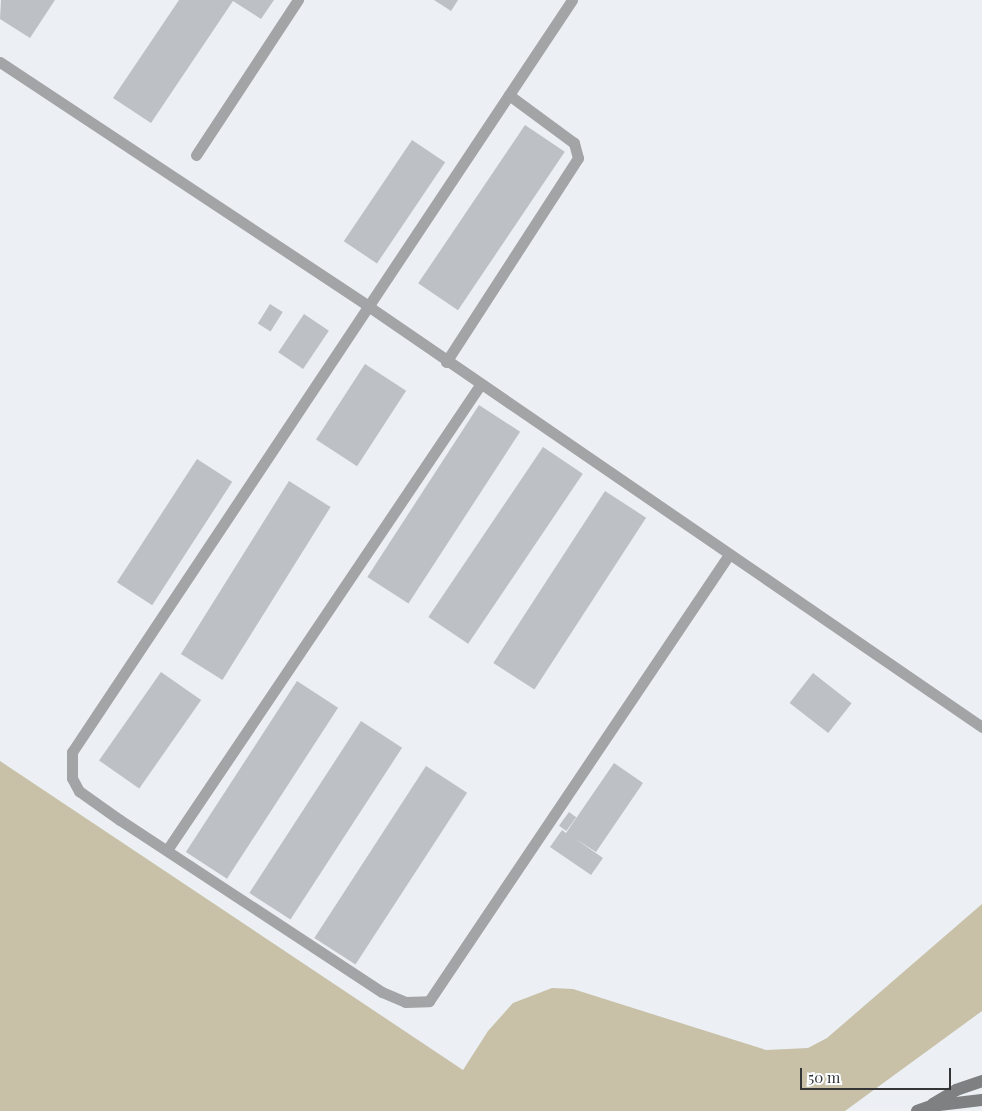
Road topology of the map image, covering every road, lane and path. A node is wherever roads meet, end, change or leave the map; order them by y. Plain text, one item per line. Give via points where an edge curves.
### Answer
1 (298, 0) edge
2 (572, 0) edge
3 (0, 62) edge
4 (509, 95) junction
5 (196, 154) dead end
6 (371, 308) junction
7 (446, 362) junction
8 (480, 385) junction
9 (728, 556) junction
10 (982, 727) edge
11 (167, 850) junction
12 (982, 1081) edge
13 (982, 1100) edge
14 (931, 1106) junction
15 (917, 1111) edge

1 - 5 lane
2 - 4 lane
3 - 6 lane
4 - 6 lane
4 - 7 lane via 574,143 578,158
6 - 7 lane
6 - 11 lane via 72,752 72,778 79,791
7 - 8 lane
8 - 9 lane
8 - 11 lane
9 - 10 lane
9 - 11 lane via 429,1001 405,1002 382,992
12 - 14 main road via 956,1090
13 - 14 main road
14 - 15 main road

